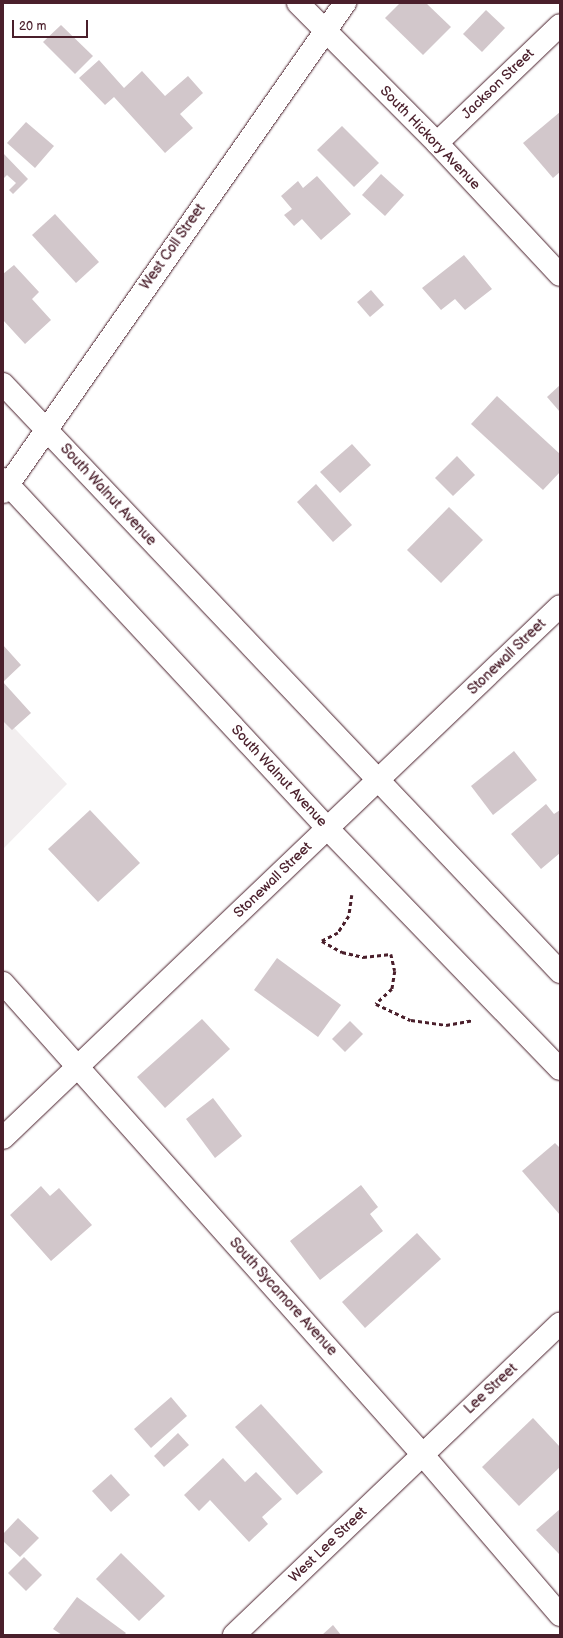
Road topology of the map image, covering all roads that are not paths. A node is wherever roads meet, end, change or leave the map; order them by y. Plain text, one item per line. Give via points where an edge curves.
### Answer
1 (298, 3) edge
2 (345, 3) edge
3 (560, 25) edge
4 (325, 31) junction
5 (437, 143) junction
6 (560, 275) edge
7 (3, 384) edge
8 (45, 429) junction
9 (5, 485) edge
10 (560, 606) edge
11 (379, 782) junction
12 (327, 828) junction
13 (560, 972) edge
14 (3, 983) edge
15 (78, 1067) junction
16 (560, 1069) edge
17 (3, 1138) edge
18 (560, 1324) edge
19 (422, 1454) junction
20 (560, 1615) edge
21 (234, 1635) edge

1 - 4 street, South Hickory Avenue
2 - 4 street, West Coll Street
3 - 5 street, Jackson Street
4 - 5 street, South Hickory Avenue
4 - 8 street, West Coll Street
5 - 6 street, South Hickory Avenue
7 - 8 street, South Walnut Avenue
8 - 9 street, West Coll Street
8 - 11 street, South Walnut Avenue
9 - 12 street, South Walnut Avenue
10 - 11 street, Stonewall Street
11 - 12 street, Stonewall Street
11 - 13 street, South Walnut Avenue
12 - 15 street, Stonewall Street
12 - 16 street, South Walnut Avenue
14 - 15 street, South Sycamore Avenue
15 - 17 street, Stonewall Street
15 - 19 street, South Sycamore Avenue
18 - 19 street, Lee Street
19 - 20 street, South Sycamore Avenue
19 - 21 street, West Lee Street

